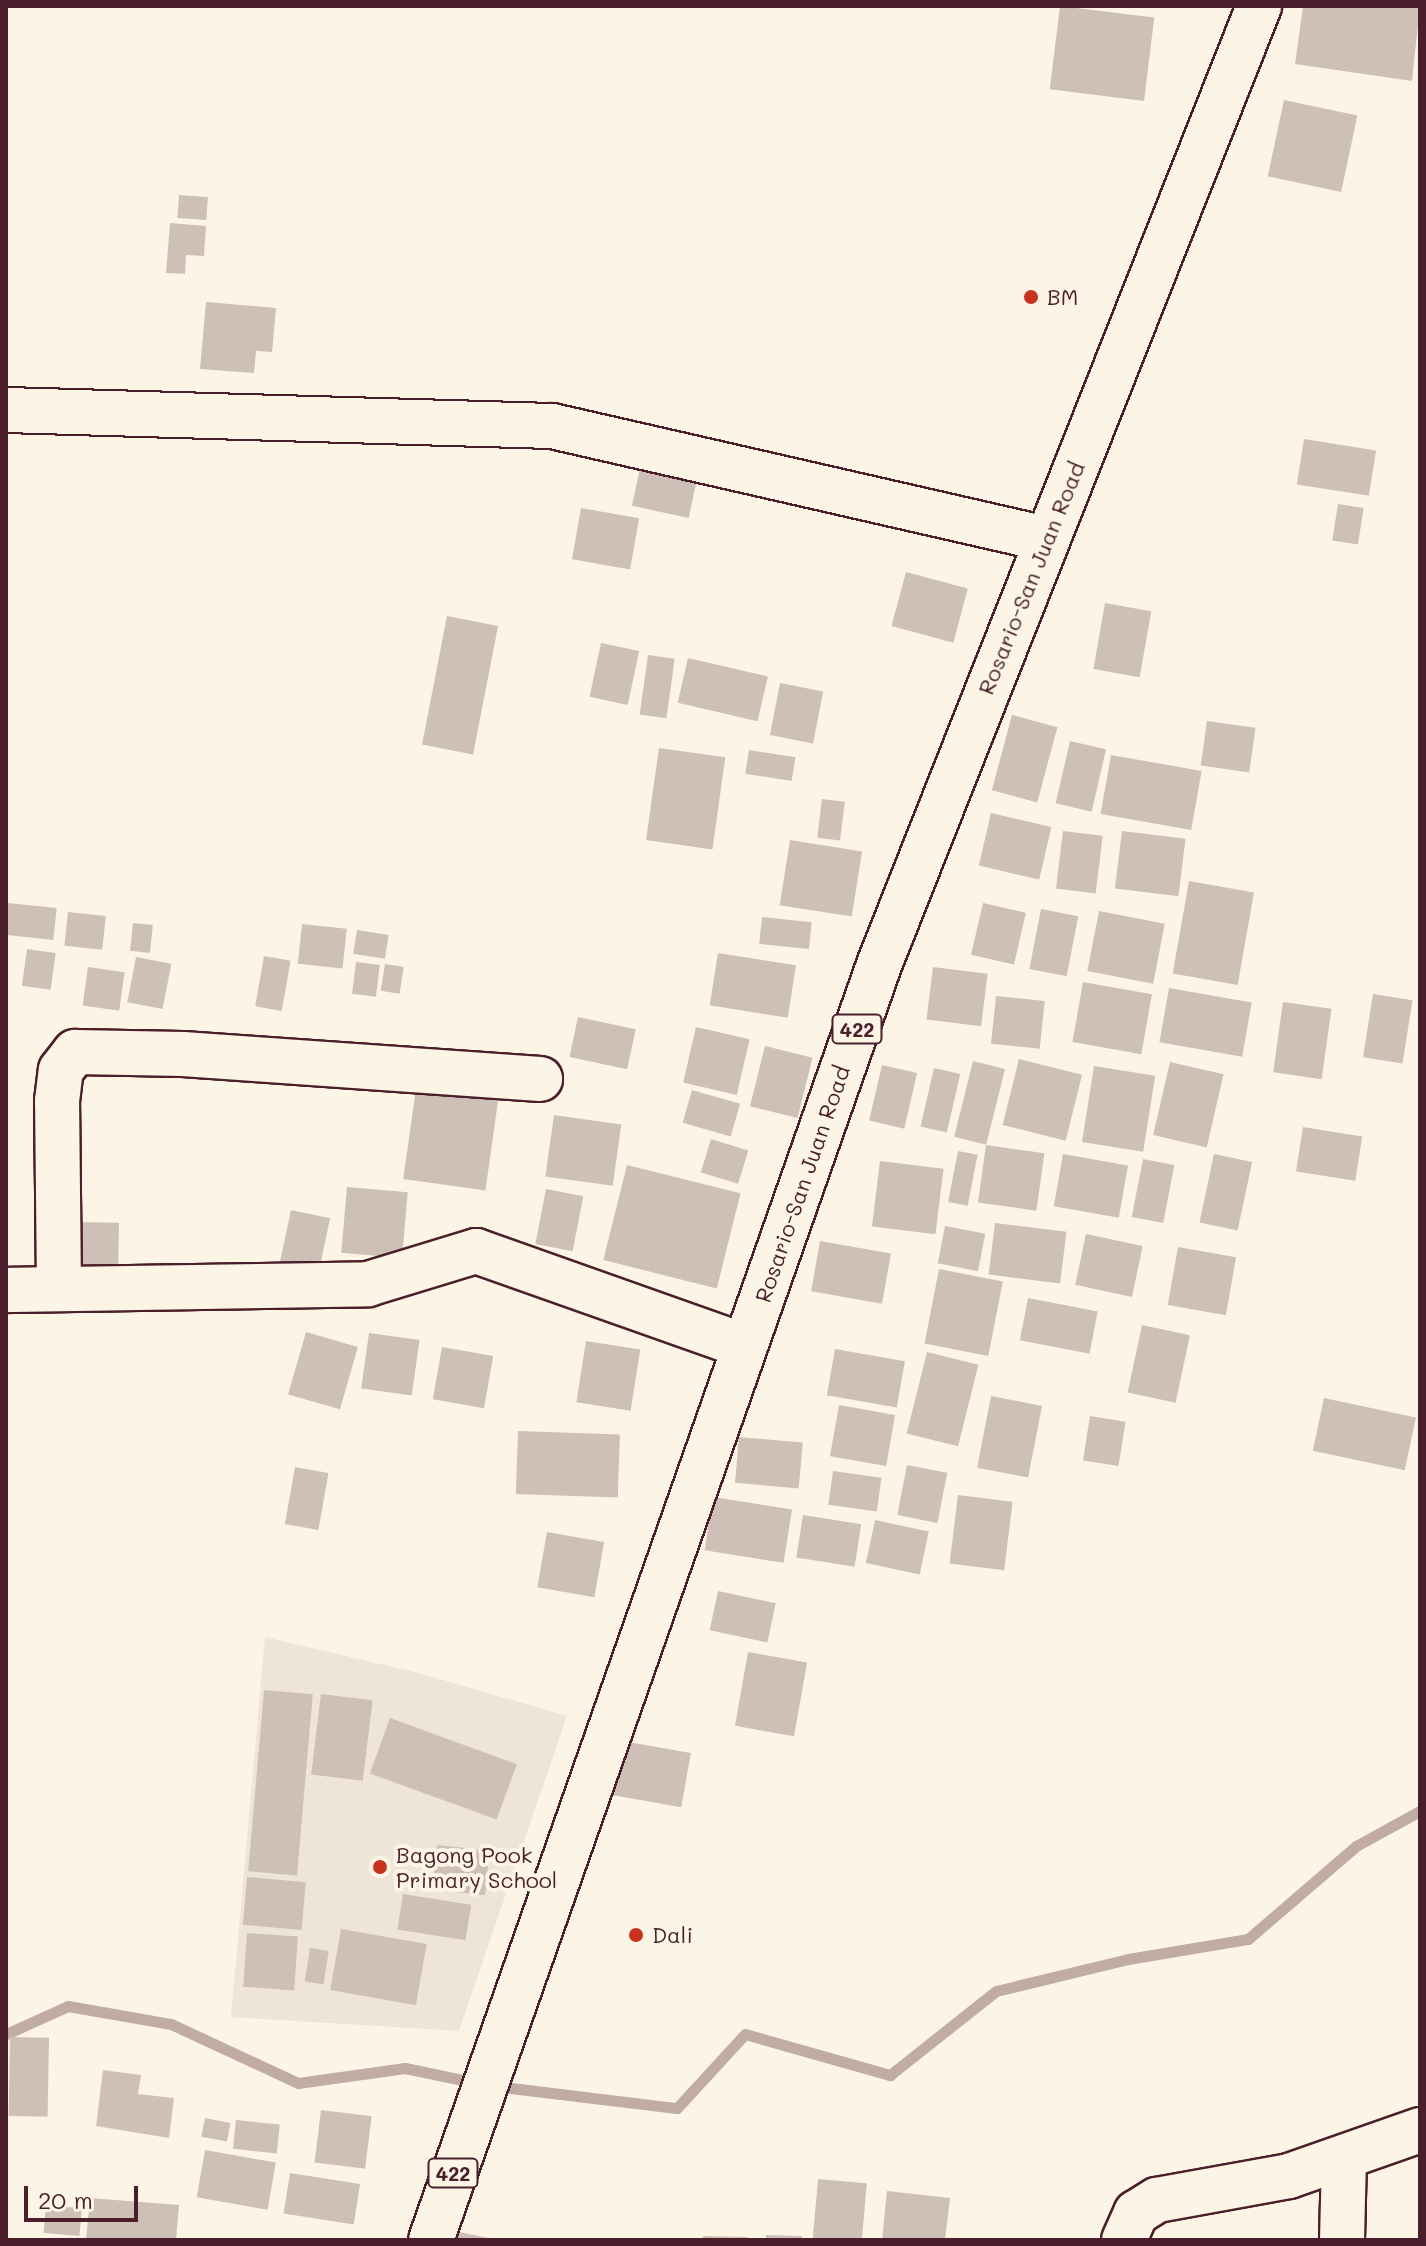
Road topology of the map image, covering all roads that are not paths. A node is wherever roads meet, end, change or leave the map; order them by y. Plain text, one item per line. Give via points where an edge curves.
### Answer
1 (1259, 6) edge
2 (6, 410) edge
3 (1046, 539) junction
4 (540, 1079) dead end
5 (59, 1288) junction
6 (6, 1290) edge
7 (745, 1346) junction
8 (1420, 2130) edge
9 (1344, 2159) junction
10 (431, 2240) edge
11 (1124, 2240) edge
12 (1342, 2240) edge

1 - 3 street, Rosario-San Juan Road / 422
2 - 3 street via 552,426
3 - 7 street, Rosario-San Juan Road / 422 via 879,965
4 - 5 street via 183,1054 75,1052 61,1070 57,1101
5 - 6 street
5 - 7 street via 368,1284 476,1251
7 - 10 street, Rosario-San Juan Road / 422
8 - 9 street
9 - 11 street via 1242,2187 1157,2200 1136,2213
9 - 12 street

